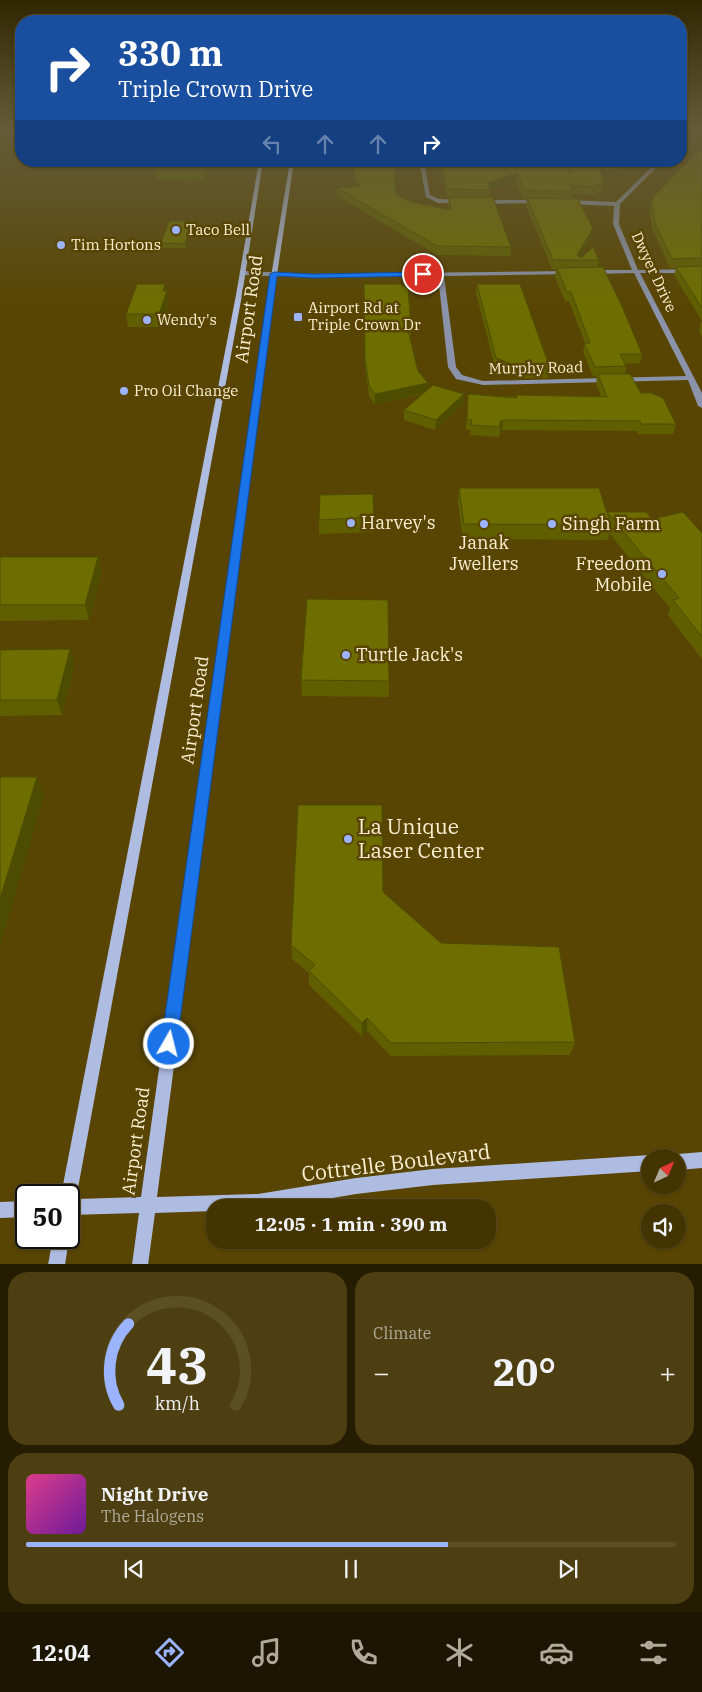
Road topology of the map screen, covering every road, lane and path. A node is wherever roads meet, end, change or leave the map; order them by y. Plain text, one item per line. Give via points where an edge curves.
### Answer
1 (257, 189) edge
2 (288, 189) edge
3 (427, 189) edge
4 (632, 189) edge
5 (467, 202) edge
6 (477, 202) edge
7 (544, 202) edge
8 (564, 202) edge
9 (617, 204) junction
10 (702, 271) edge
11 (577, 272) edge
12 (586, 272) edge
13 (636, 272) junction
14 (243, 273) junction
15 (274, 274) junction
16 (441, 274) junction
17 (690, 378) junction
18 (702, 406) edge
19 (702, 1160) edge
20 (686, 1161) edge
21 (641, 1164) edge
22 (71, 1184) edge
23 (148, 1206) junction
24 (80, 1207) edge
25 (15, 1209) edge
26 (0, 1210) edge
27 (59, 1249) edge
28 (56, 1264) edge
29 (140, 1264) edge

1 - 14 main road, Airport Road
2 - 15 main road, Airport Road
3 - 5 street via 428,196 438,201
4 - 9 street
6 - 7 street
8 - 9 street
9 - 13 street, Dwyer Drive via 616,224
10 - 13 street
11 - 16 street
12 - 13 street
13 - 17 street, Dwyer Drive
14 - 15 street
14 - 22 main road, Airport Road
15 - 16 street
15 - 23 main road, Airport Road
16 - 17 street, Murphy Road via 452,367 459,377 483,384
17 - 18 street, Dwyer Drive
19 - 20 main road
21 - 23 main road, Cottrelle Boulevard via 433,1177 258,1202
23 - 24 main road, Cottrelle Boulevard
23 - 29 main road, Airport Road
25 - 26 main road
27 - 28 main road

